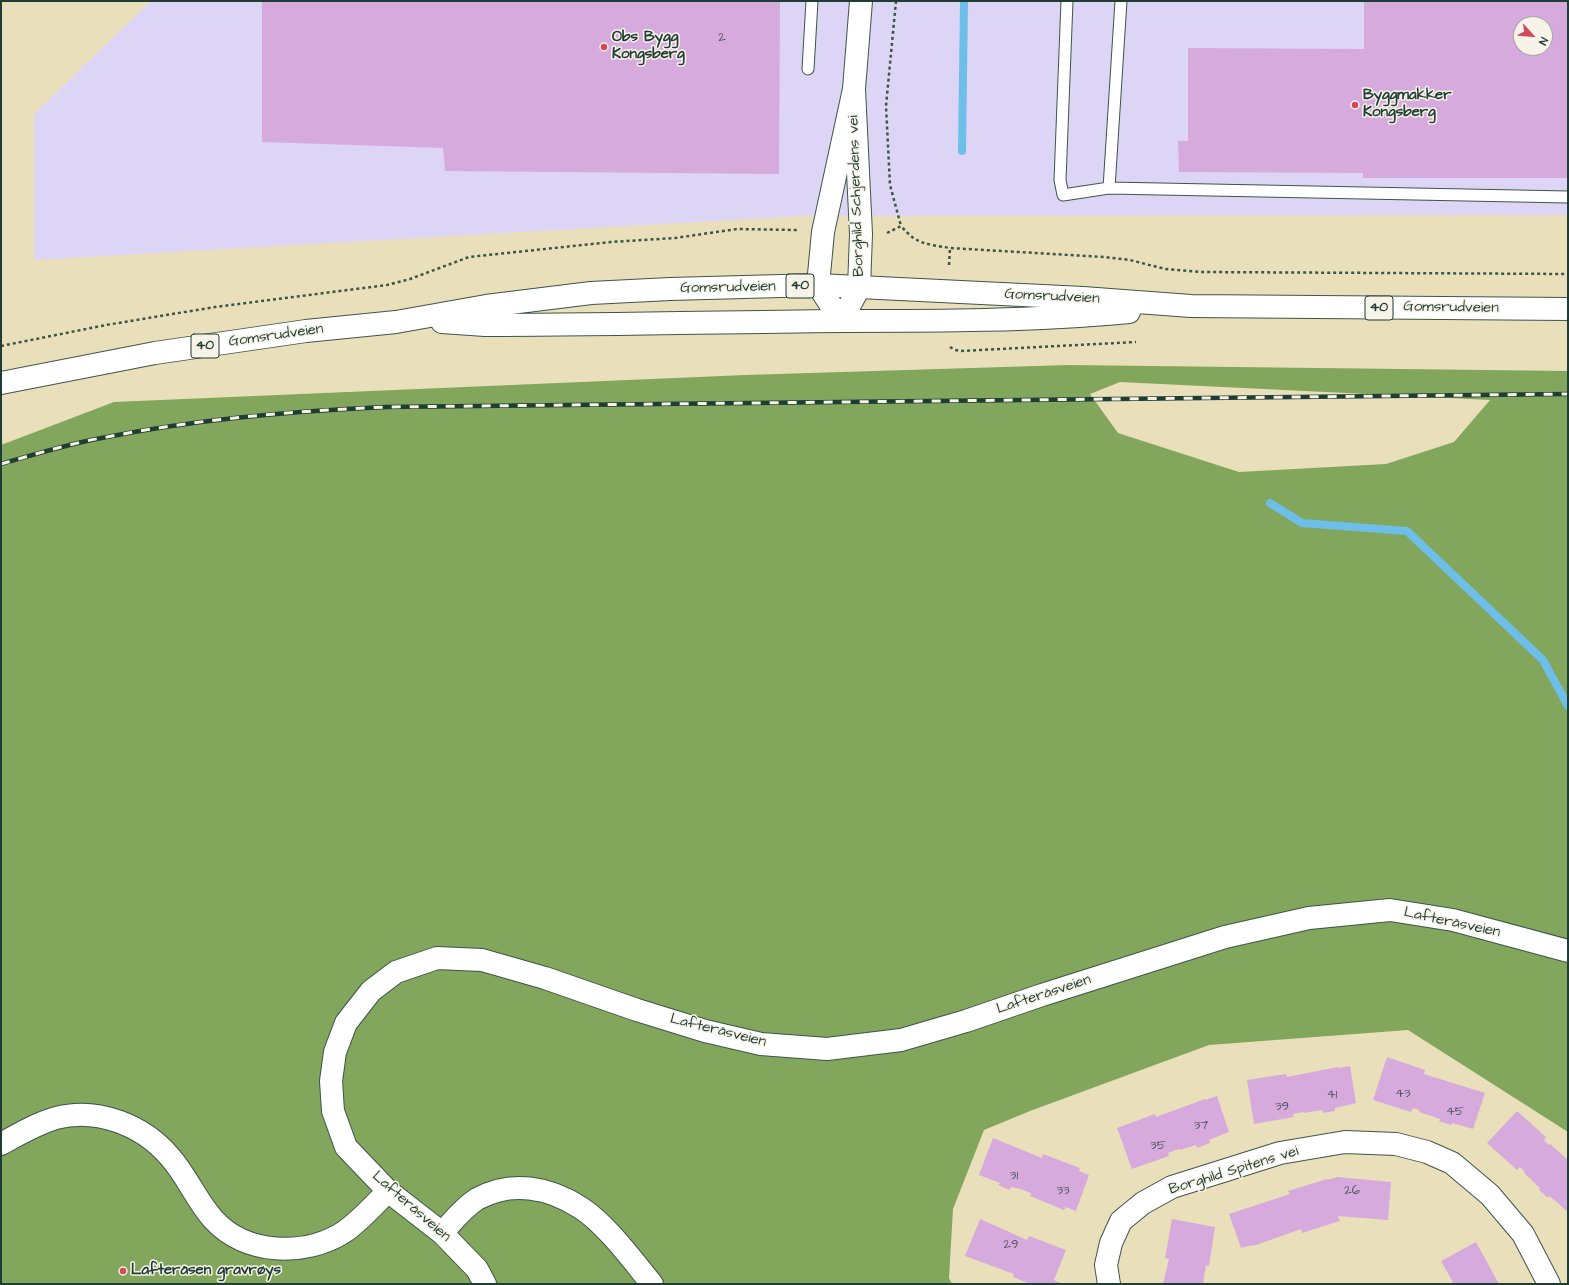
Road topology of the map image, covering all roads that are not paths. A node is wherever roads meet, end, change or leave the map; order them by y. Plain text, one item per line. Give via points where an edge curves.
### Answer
1 (812, 1) edge
2 (861, 1) edge
3 (1067, 1) edge
4 (1121, 1) edge
5 (808, 69) dead end
6 (854, 89) junction
7 (1109, 188) junction
8 (1568, 197) edge
9 (818, 286) junction
10 (859, 288) junction
11 (1191, 306) junction
12 (1568, 309) edge
13 (411, 319) junction
14 (841, 321) junction
15 (1, 383) edge
16 (1568, 951) edge
17 (1, 1144) edge
18 (388, 1191) junction
19 (442, 1233) junction
20 (485, 1284) edge
21 (652, 1284) edge
22 (1109, 1284) edge
23 (1549, 1284) edge

1 - 5 lane
2 - 6 street, Borghild Schjerdens vei
3 - 7 lane via 1061,188 1063,195
4 - 7 lane
6 - 9 street, Borghild Schjerdens vei via 822,232
6 - 10 street, Borghild Schjerdens vei via 862,234
7 - 8 lane
9 - 10 street, Gomsrudveien / 40
9 - 13 street, Gomsrudveien / 40 via 591,293 486,306
9 - 14 street
10 - 11 street, Gomsrudveien / 40
10 - 14 street, Borghild Schjerdens vei
11 - 12 street, Gomsrudveien / 40
11 - 14 street, Gomsrudveien / 40 via 1082,317 948,322
13 - 14 street, Gomsrudveien / 40 via 485,326
13 - 15 street, Gomsrudveien / 40 via 155,353
16 - 18 street, Lafteråsveien via 1453,920 1390,910 1309,918 1225,937 901,1040 827,1049 761,1044 704,1031 545,978 482,960 437,958 396,972 371,991 346,1023 335,1052 331,1082 333,1111 346,1147
17 - 18 street via 35,1126 57,1118 81,1115 105,1117 128,1124 158,1143 170,1156 199,1202 214,1220 238,1237 265,1247 300,1248 329,1240 353,1225
18 - 19 street, Lafteråsveien
19 - 20 street, Lafteråsveien via 477,1269
19 - 21 street via 459,1213 476,1200 499,1189 519,1187 541,1190 582,1208 628,1254
22 - 23 street, Borghild Spitens vei via 1106,1265 1111,1242 1121,1221 1143,1203 1172,1188 1280,1153 1345,1142 1396,1144 1427,1152 1452,1163 1490,1195 1523,1234

